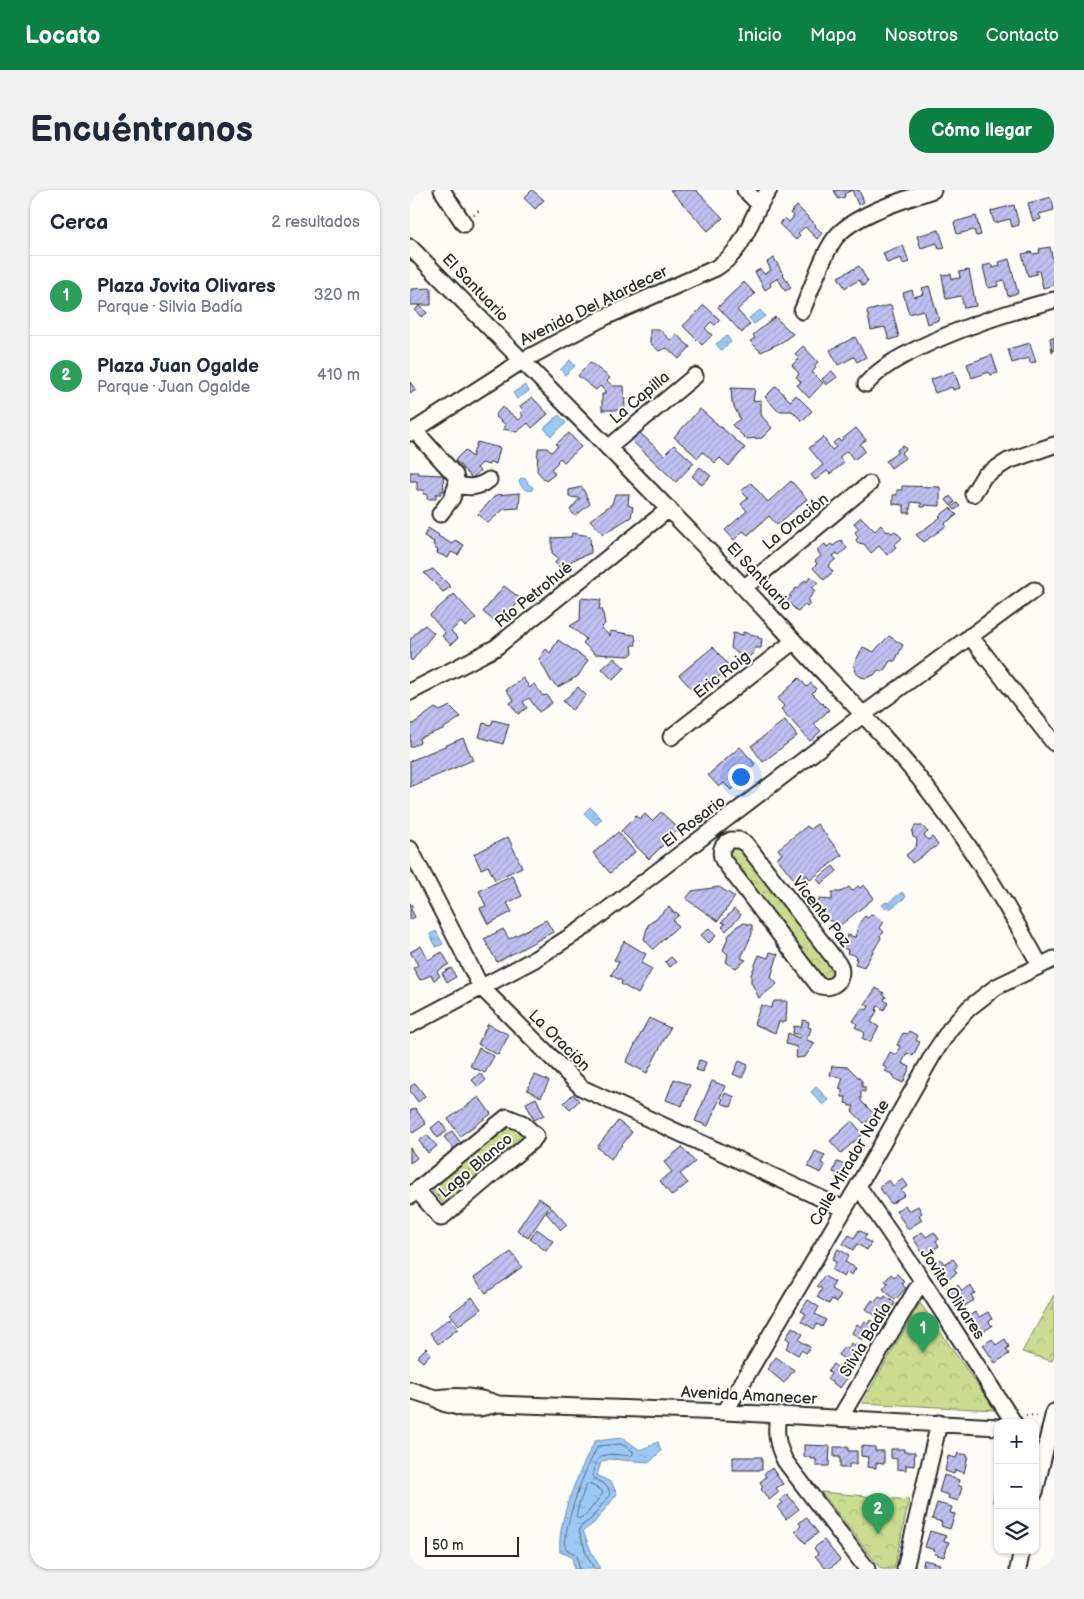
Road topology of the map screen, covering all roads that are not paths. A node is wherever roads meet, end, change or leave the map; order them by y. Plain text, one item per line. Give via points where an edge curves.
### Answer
1 (442, 190) edge
2 (745, 190) edge
3 (769, 190) edge
4 (933, 190) edge
5 (760, 206) junction
6 (464, 224) dead end
7 (410, 247) edge
8 (1054, 300) edge
9 (802, 311) dead end
10 (522, 361) junction
11 (695, 376) dead end
12 (866, 384) dead end
13 (412, 432) edge
14 (1054, 445) edge
15 (608, 448) junction
16 (489, 480) dead end
17 (457, 484) junction
18 (869, 484) dead end
19 (973, 494) dead end
20 (669, 509) junction
21 (440, 514) dead end
22 (745, 586) junction
23 (1034, 590) dead end
24 (970, 636) junction
25 (794, 641) junction
26 (410, 692) edge
27 (864, 714) junction
28 (671, 737) dead end
29 (1054, 743) edge
30 (716, 827) junction
31 (727, 842) junction
32 (410, 849) edge
33 (1054, 959) edge
34 (1040, 965) junction
35 (481, 988) junction
36 (410, 1025) edge
37 (858, 1186) junction
38 (413, 1193) edge
39 (844, 1209) junction
40 (922, 1280) junction
41 (410, 1390) edge
42 (725, 1412) junction
43 (1054, 1412) edge
44 (778, 1415) junction
45 (840, 1418) junction
46 (1011, 1419) edge
47 (939, 1424) junction
48 (994, 1427) edge
49 (1042, 1429) edge
50 (1038, 1464) edge
51 (1021, 1554) edge
52 (867, 1569) edge
53 (905, 1569) edge
54 (1018, 1569) edge

1 - 6 street
2 - 5 street
3 - 5 street, Avenida Del Atardecer
4 - 9 street via 883,209 844,229 831,245
5 - 10 street, Avenida Del Atardecer via 745,237 728,260 716,268 605,317
7 - 10 street, El Santuario
8 - 12 street via 984,320 944,336 894,361 874,374
10 - 13 street, Avenida Del Atardecer
10 - 15 street, El Santuario
11 - 15 street, La Capilla
13 - 17 street via 455,475
14 - 19 street via 1008,461 984,476
15 - 20 street, El Santuario
16 - 17 street via 480,486
17 - 21 street via 452,498
18 - 22 street, La Oración
20 - 22 street, El Santuario
20 - 26 street, Río Petrohué via 496,648
22 - 25 street, El Santuario
23 - 24 street, El Rosario
24 - 27 street, El Rosario
24 - 29 street
25 - 27 street, El Santuario
25 - 28 street, Eric Roig
27 - 30 street, El Rosario
27 - 34 street, El Santuario via 954,825 1000,894
30 - 31 street
30 - 35 street, El Rosario via 582,929
31 - 31 street, Vicenta Paz via 721,852 723,860 818,985 828,987 836,984 841,975 840,966 746,844 739,840
32 - 35 street, La Oración
33 - 34 street, Calle Mirador Norte
34 - 37 street, Calle Mirador Norte via 996,987 954,1023
35 - 36 street, El Rosario
35 - 39 street, La Oración via 582,1088
37 - 39 street, Calle Mirador Norte
37 - 40 street, Jovita Olivares
38 - 38 street, Lago Blanco via 507,1117 522,1123 536,1136 441,1218
39 - 42 street, Calle Mirador Norte
40 - 45 street, Silvia Badía
40 - 46 street, Jovita Olivares
41 - 42 street, Avenida Amanecer via 435,1398 465,1396 498,1404
42 - 44 street, Avenida Amanecer
43 - 49 street
44 - 45 street, Avenida Amanecer
44 - 52 street via 778,1445 785,1461
45 - 47 street, Avenida Amanecer
47 - 48 street, Avenida Amanecer
47 - 53 street
49 - 50 street
51 - 54 street

